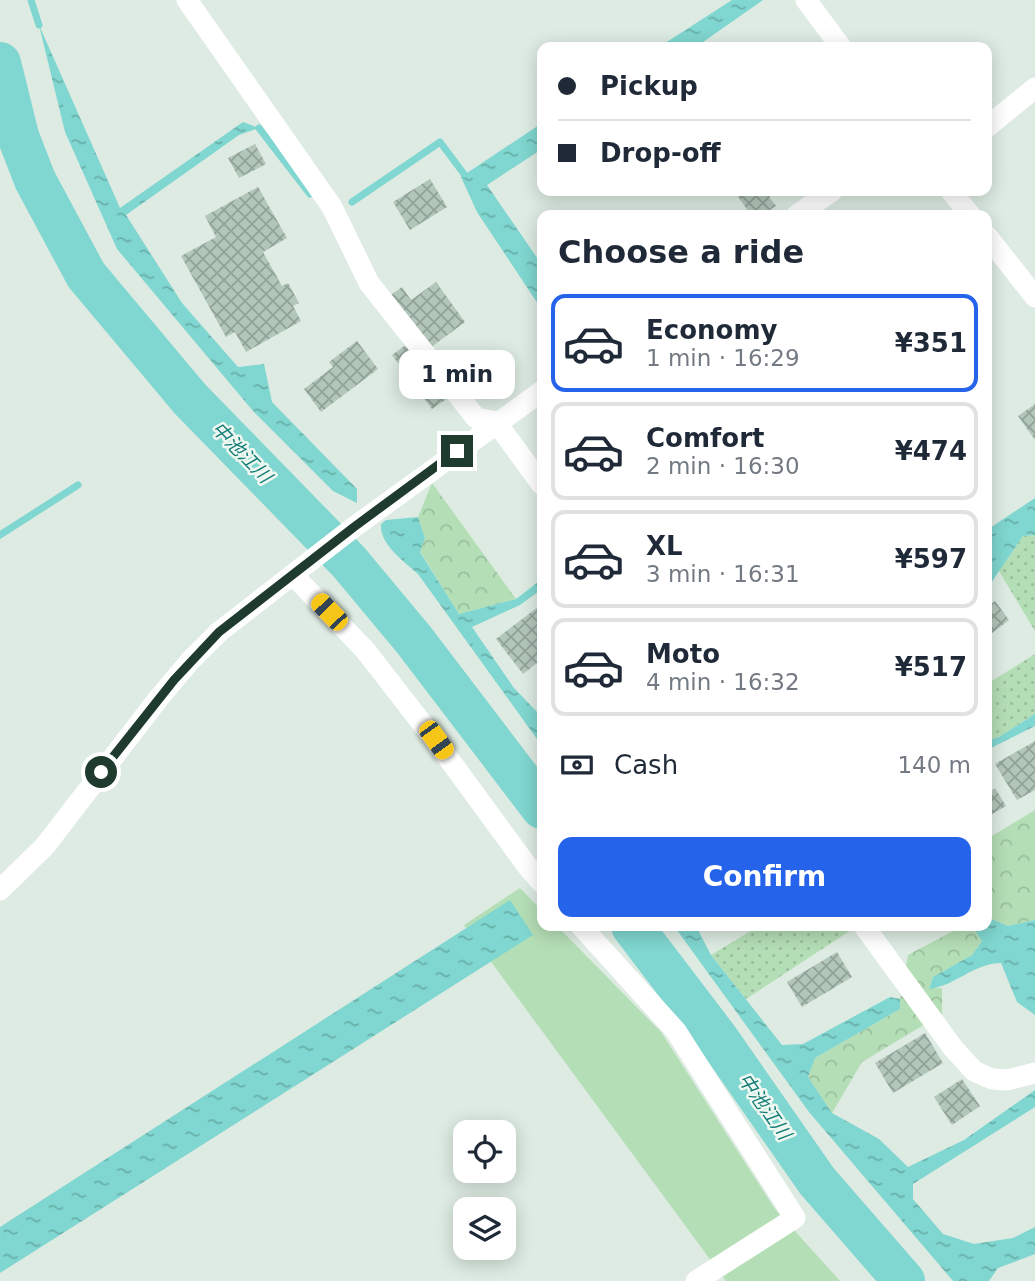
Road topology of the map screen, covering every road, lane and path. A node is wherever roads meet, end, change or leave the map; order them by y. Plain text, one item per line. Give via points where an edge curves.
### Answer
1 (187, 0) edge
2 (806, 0) edge
3 (837, 42) edge
4 (1035, 88) edge
5 (992, 123) edge
6 (825, 196) edge
7 (955, 196) edge
8 (804, 210) edge
9 (967, 210) edge
10 (992, 242) edge
11 (1035, 297) edge
12 (537, 394) edge
13 (496, 422) junction
14 (537, 478) edge
15 (293, 575) junction
16 (537, 877) edge
17 (0, 890) edge
18 (586, 931) edge
19 (868, 931) edge
20 (1035, 1073) edge
21 (696, 1281) edge

1 - 13 street via 332,207 369,283 476,418
2 - 3 street
4 - 5 street
6 - 8 street
7 - 9 street
10 - 11 street
12 - 13 street
13 - 14 street
13 - 15 street
15 - 16 street via 365,650
15 - 17 street via 219,632 190,661 45,846
18 - 21 street via 676,1031 795,1218
19 - 20 street via 974,1071 1007,1080

